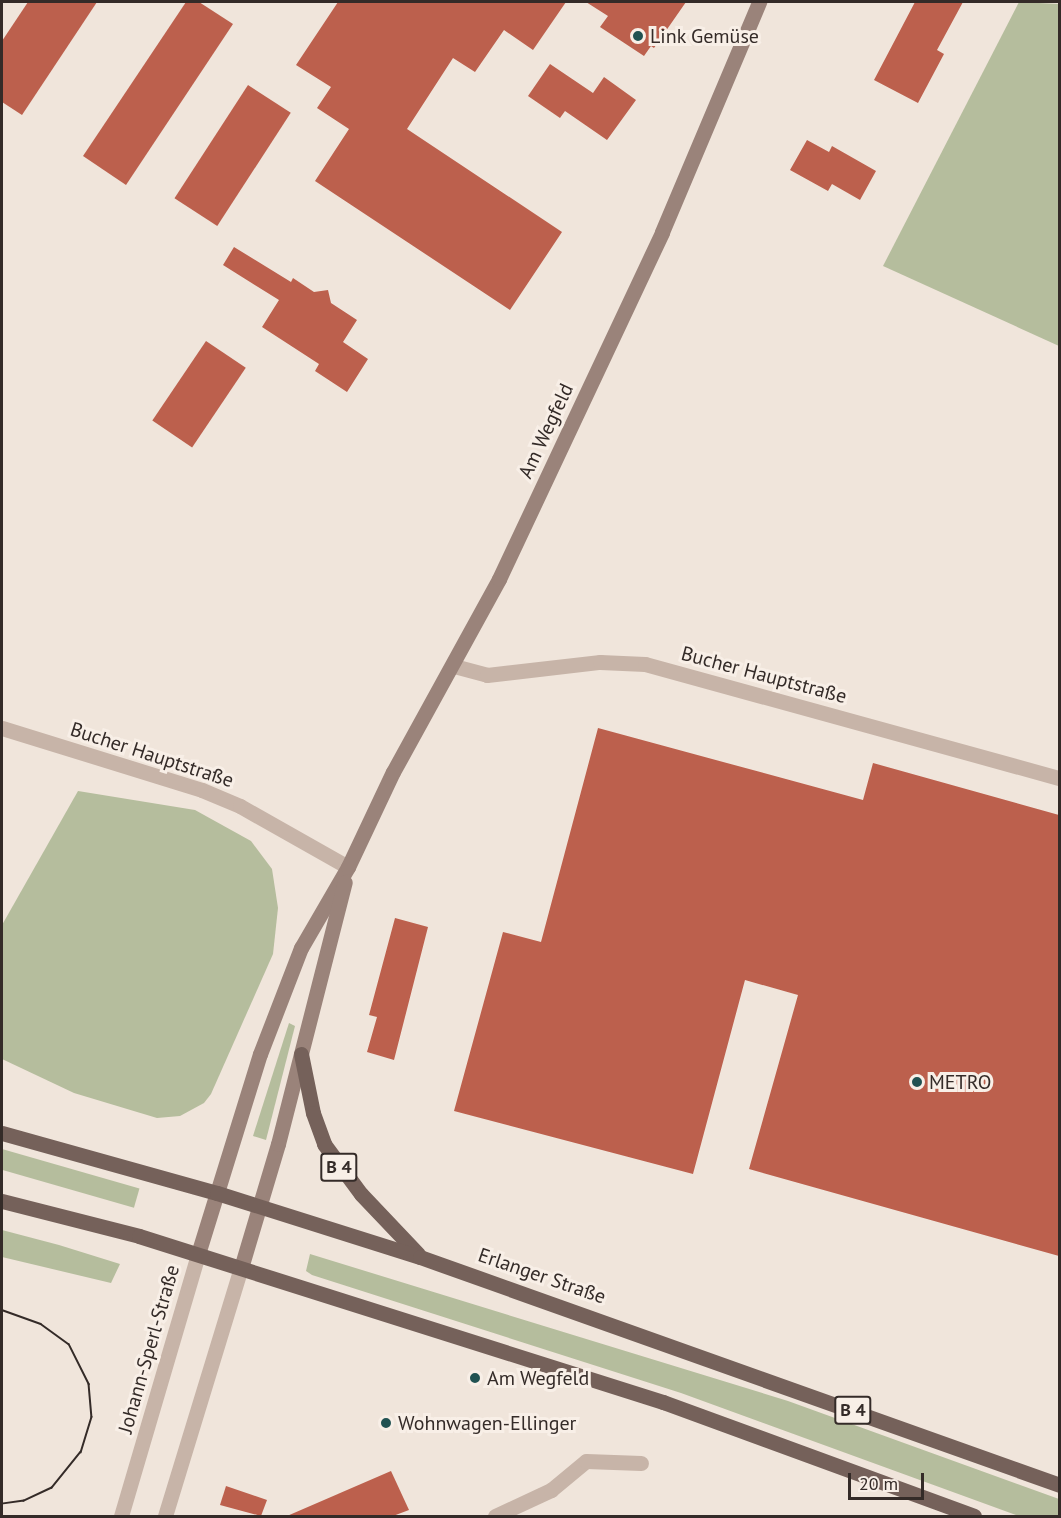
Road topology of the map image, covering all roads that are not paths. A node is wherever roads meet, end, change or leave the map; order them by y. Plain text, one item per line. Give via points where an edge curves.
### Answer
1 (759, 2) edge
2 (454, 666) junction
3 (2, 728) edge
4 (1059, 778) edge
5 (348, 867) junction
6 (301, 1054) junction
7 (2, 1133) edge
8 (217, 1193) junction
9 (2, 1201) edge
10 (259, 1206) junction
11 (198, 1254) junction
12 (420, 1257) junction
13 (242, 1268) junction
14 (641, 1462) dead end
15 (1059, 1485) edge
16 (121, 1516) edge
17 (165, 1516) edge
18 (495, 1516) edge
19 (975, 1516) edge

1 - 2 street, Am Wegfeld via 662,232
2 - 4 street, Bucher Hauptstraße via 495,675 600,662 645,664
2 - 5 street, Am Wegfeld via 397,763
3 - 5 street, Bucher Hauptstraße via 202,790 240,806
5 - 6 street, Am Wegfeld
5 - 8 street, Am Wegfeld via 301,948 264,1044
6 - 10 street, Am Wegfeld
6 - 12 main road, B 4 via 307,1091 324,1144 354,1186
7 - 8 main road, Erlanger Straße / B 4
8 - 10 main road, Erlanger Straße / B 4
8 - 11 street, Johann-Sperl-Straße
9 - 11 main road
10 - 12 main road, Erlanger Straße / B 4
10 - 13 street, Am Wegfeld
11 - 13 main road
11 - 16 street, Johann-Sperl-Straße
12 - 15 main road, Erlanger Straße / B 4
13 - 17 street
13 - 19 main road via 663,1402
14 - 18 street via 586,1461 551,1490

